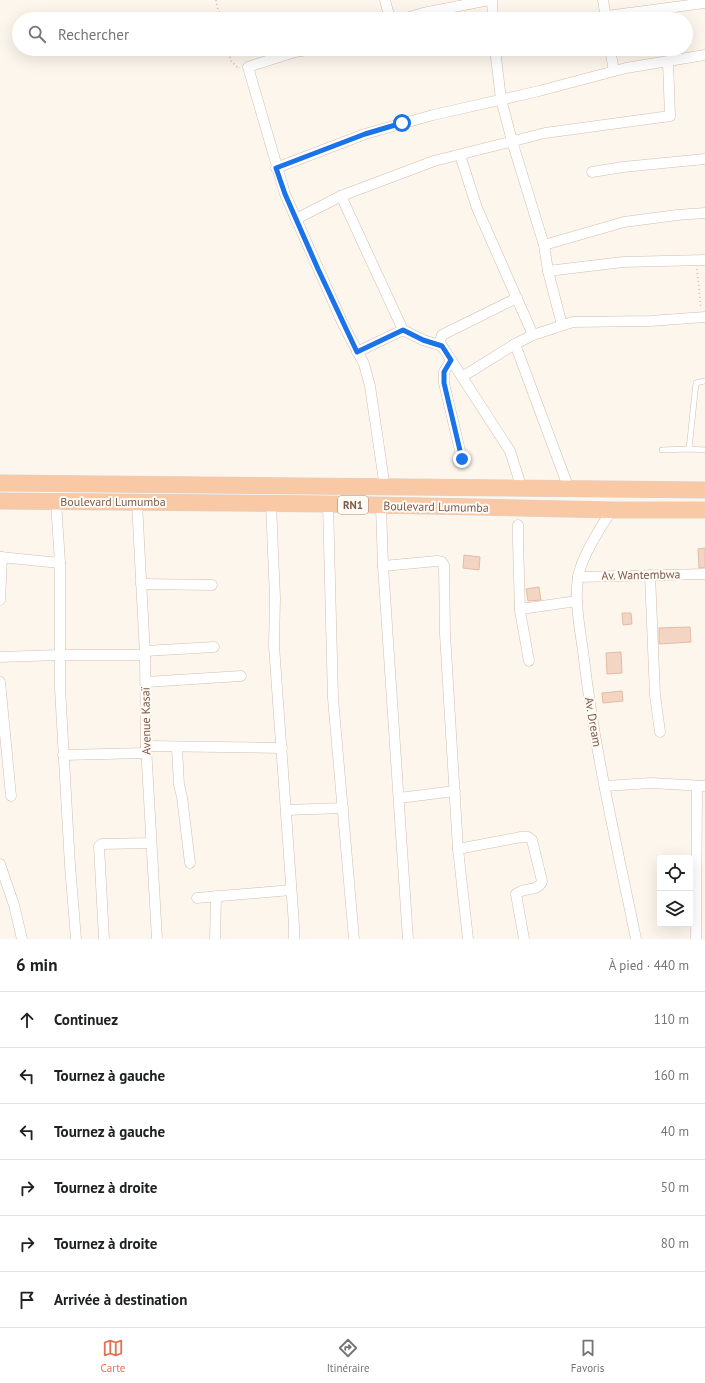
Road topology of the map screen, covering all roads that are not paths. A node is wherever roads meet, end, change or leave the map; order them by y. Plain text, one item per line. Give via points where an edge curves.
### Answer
1 (385, 0) edge
2 (490, 0) edge
3 (603, 0) edge
4 (705, 3) edge
5 (388, 12) edge
6 (427, 12) edge
7 (492, 12) edge
8 (605, 12) edge
9 (646, 12) edge
10 (705, 55) edge
11 (282, 56) edge
12 (497, 56) edge
13 (611, 56) edge
14 (668, 62) junction
15 (614, 71) junction
16 (501, 99) junction
17 (512, 141) junction
18 (460, 155) junction
19 (705, 159) edge
20 (276, 168) junction
21 (592, 172) dead end
22 (341, 196) junction
23 (705, 212) edge
24 (296, 218) junction
25 (544, 245) junction
26 (700, 261) edge
27 (548, 271) junction
28 (517, 298) junction
29 (704, 317) edge
30 (562, 325) junction
31 (403, 330) junction
32 (533, 335) junction
33 (515, 344) junction
34 (442, 346) junction
35 (357, 352) junction
36 (451, 360) junction
37 (462, 377) junction
38 (705, 381) edge
39 (690, 449) junction
40 (662, 450) dead end
41 (705, 450) edge
42 (462, 459) dead end
43 (0, 483) edge
44 (385, 488) junction
45 (522, 489) junction
46 (569, 490) junction
47 (705, 490) edge
48 (0, 501) edge
49 (56, 502) junction
50 (137, 503) junction
51 (271, 504) junction
52 (328, 504) junction
53 (381, 506) junction
54 (612, 510) junction
55 (705, 510) edge
56 (518, 525) dead end
57 (1, 557) edge
58 (60, 563) junction
59 (383, 566) junction
60 (705, 574) edge
61 (650, 575) junction
62 (578, 577) junction
63 (141, 584) junction
64 (212, 585) dead end
65 (0, 600) edge
66 (577, 601) junction
67 (520, 608) junction
68 (214, 647) dead end
69 (145, 653) junction
70 (60, 655) junction
71 (0, 657) edge
72 (529, 661) dead end
73 (241, 676) dead end
74 (0, 682) edge
75 (146, 682) junction
76 (660, 732) dead end
77 (177, 747) junction
78 (282, 748) junction
79 (146, 750) junction
80 (64, 755) junction
81 (605, 786) junction
82 (701, 786) edge
83 (455, 791) junction
84 (11, 796) dead end
85 (399, 798) junction
86 (342, 808) junction
87 (286, 810) junction
88 (151, 843) junction
89 (458, 849) junction
90 (190, 863) dead end
91 (0, 864) edge
92 (291, 890) junction
93 (216, 896) junction
94 (197, 898) dead end
95 (701, 913) edge
96 (22, 939) edge
97 (76, 939) edge
98 (104, 939) edge
99 (156, 939) edge
100 (215, 939) edge
101 (294, 939) edge
102 (354, 939) edge
103 (408, 939) edge
104 (468, 939) edge
105 (524, 939) edge
106 (636, 939) edge
107 (696, 939) edge

1 - 5 street
2 - 6 street
2 - 7 street
3 - 8 street
4 - 9 street
10 - 14 street
11 - 20 street via 248,67
12 - 16 street
13 - 15 street
14 - 15 street
14 - 17 street via 670,116 545,133
15 - 16 street
16 - 17 street
16 - 20 street via 365,134
17 - 18 street
17 - 25 street
18 - 22 street via 434,161
18 - 28 street via 477,208
19 - 21 street
20 - 24 street
22 - 24 street
22 - 31 street
23 - 25 street via 624,222
24 - 35 street
25 - 27 street
26 - 27 street via 623,262
27 - 30 street
28 - 32 street
28 - 34 street via 442,335
29 - 30 street via 650,321 579,321
30 - 32 street
31 - 34 street
31 - 35 street
32 - 33 street
33 - 37 street
33 - 46 street
34 - 36 street
35 - 44 street via 364,364 370,386
36 - 37 street
36 - 42 street via 444,372 444,383
37 - 45 street via 510,451
38 - 39 lane via 696,383
39 - 40 lane
39 - 41 lane
43 - 44 highway, Boulevard Lumumba / RN1
44 - 45 highway, Boulevard Lumumba / RN1
45 - 46 highway, Boulevard Lumumba / RN1
46 - 47 highway, Boulevard Lumumba / RN1
48 - 49 highway, Boulevard Lumumba / RN1
49 - 50 highway, Boulevard Lumumba / RN1
49 - 58 street
50 - 51 highway, Boulevard Lumumba / RN1
50 - 63 street, Avenue Kasaï
51 - 52 highway, Boulevard Lumumba / RN1
51 - 78 street via 275,598 274,646
52 - 53 highway, Boulevard Lumumba / RN1
52 - 86 street via 333,698
53 - 54 highway, Boulevard Lumumba / RN1
53 - 59 street
54 - 55 highway, Boulevard Lumumba / RN1
54 - 62 street, Av. Dream via 596,534
56 - 67 street
57 - 58 street
57 - 65 street
58 - 70 street
59 - 83 street via 437,561 444,565 445,634
59 - 85 street
60 - 61 street, Av. Wantembwa
61 - 62 street, Av. Wantembwa
61 - 76 street via 655,695
62 - 66 street, Av. Dream
63 - 64 street
63 - 69 street, Avenue Kasaï
66 - 67 street
66 - 81 street, Av. Dream via 589,699
67 - 72 street
68 - 69 street
69 - 70 street
69 - 75 street, Avenue Kasaï
70 - 71 street
70 - 80 street
73 - 75 street
74 - 84 street
75 - 79 street, Avenue Kasaï
77 - 78 street
77 - 79 street
77 - 90 street via 179,785
78 - 87 street
79 - 80 street
79 - 88 street, Avenue Kasaï
80 - 97 street
81 - 82 street via 651,783
81 - 106 street, Av. Dream
82 - 95 street
83 - 85 street
83 - 89 street
85 - 103 street
86 - 87 street
86 - 102 street
87 - 92 street
88 - 98 street via 99,846
88 - 99 street, Avenue Kasaï
89 - 104 street
89 - 105 street via 522,837 532,840 542,881 538,887 521,890 516,894
91 - 96 street
92 - 93 street
92 - 101 street
93 - 94 street
93 - 100 street
95 - 107 street

